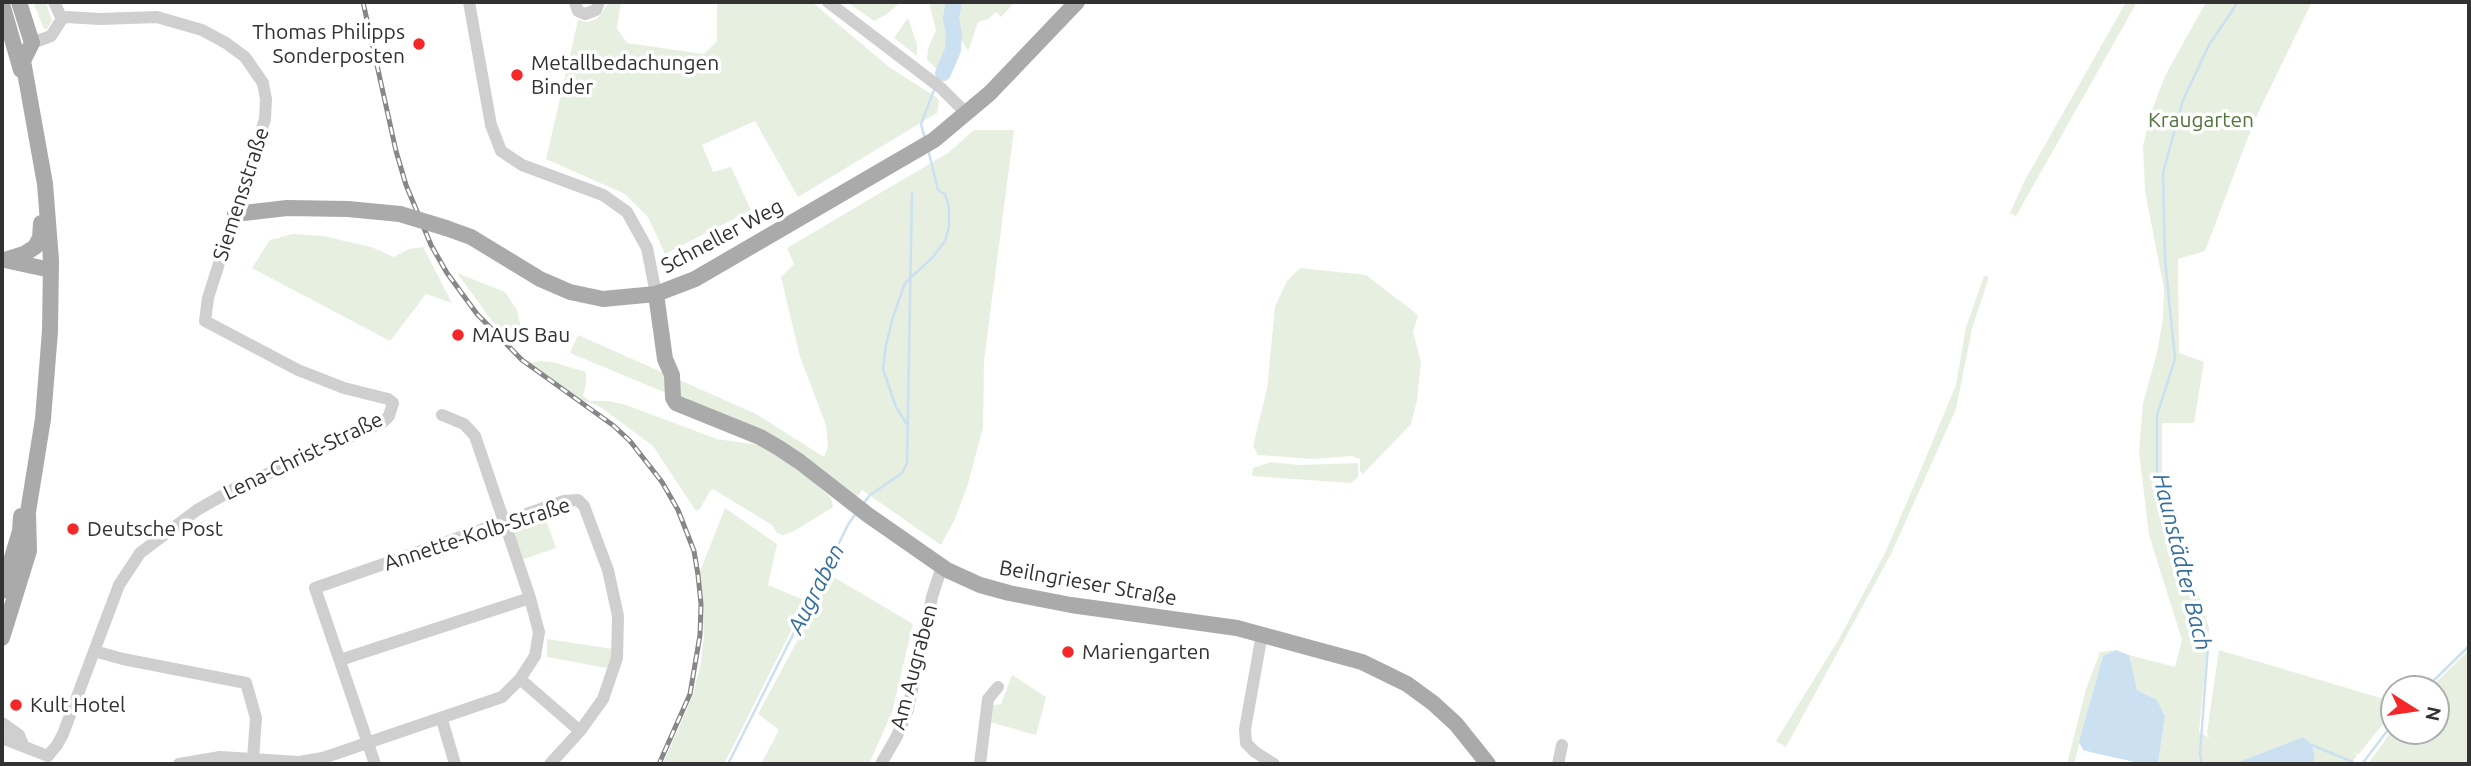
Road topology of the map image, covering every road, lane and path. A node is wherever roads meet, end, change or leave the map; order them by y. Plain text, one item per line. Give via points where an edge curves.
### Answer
1 (10, 2) edge
2 (19, 2) edge
3 (54, 2) edge
4 (469, 2) edge
5 (575, 2) edge
6 (599, 2) edge
7 (828, 2) edge
8 (1077, 2) edge
9 (2, 4) edge
10 (62, 19) junction
11 (32, 43) junction
12 (973, 107) junction
13 (43, 214) junction
14 (235, 214) junction
15 (4, 259) edge
16 (48, 269) junction
17 (656, 294) junction
18 (393, 404) joint
19 (442, 415) dead end
20 (505, 522) junction
21 (942, 566) junction
22 (2, 591) edge
23 (530, 598) junction
24 (1262, 634) junction
25 (2, 638) edge
26 (94, 651) junction
27 (340, 660) junction
28 (520, 679) junction
29 (998, 687) dead end
30 (442, 720) junction
31 (2, 723) edge
32 (580, 732) junction
33 (2, 738) edge
34 (368, 742) junction
35 (23, 745) junction
36 (1562, 746) dead end
37 (253, 759) junction
38 (51, 760) edge
39 (179, 764) edge
40 (375, 764) edge
41 (455, 764) edge
42 (550, 764) edge
43 (881, 764) edge
44 (980, 764) edge
45 (1274, 764) edge
46 (1488, 764) edge
47 (1558, 764) edge

1 - 11 main road via 22,38
2 - 11 main road
3 - 10 street
4 - 17 street via 491,125 501,151 522,166 591,189 627,212 647,248
5 - 6 street via 585,14 596,10
7 - 12 street
8 - 12 main road, Schneller Weg
9 - 13 main road via 25,89
10 - 11 street via 54,33
10 - 14 street, Siemensstraße via 173,20 214,36 253,66 265,91 265,119
11 - 16 main road via 23,61 42,158
12 - 17 main road, Schneller Weg via 927,144 695,279
13 - 15 main road via 39,243 29,252
13 - 16 main road
14 - 17 main road, Schneller Weg, bridge via 287,208 400,214 471,237 540,279 585,296 612,299
14 - 18 street, Siemensstraße via 204,320 298,370
15 - 16 main road
16 - 22 main road via 38,421 20,531
16 - 25 main road via 48,370 29,508 29,551
17 - 21 main road, Beilngrieser Straße via 676,403 760,437
18 - 26 street, Lena-Christ-Straße via 383,422 234,489 148,545 119,585
19 - 20 street via 464,424 475,436
20 - 23 street
20 - 27 street, Annette-Kolb-Straße via 315,589
20 - 32 street, Annette-Kolb-Straße via 578,500 608,570 618,616 617,658 603,699
21 - 24 main road, Beilngrieser Straße via 980,585 1032,598
21 - 43 street, Am Augraben via 908,709
23 - 27 street
23 - 28 street via 539,632 535,656
24 - 45 street via 1246,743
24 - 46 main road, Beilngrieser Straße via 1362,662 1407,684 1456,724
26 - 37 street via 246,683 256,718
26 - 38 street, Lena-Christ-Straße
27 - 34 street, Annette-Kolb-Straße
28 - 30 street via 502,697
28 - 32 street
29 - 44 street via 988,699
30 - 34 street
30 - 41 street
31 - 35 street, Lena-Christ-Straße
32 - 42 street, Annette-Kolb-Straße
33 - 35 street, Lena-Christ-Straße
34 - 37 street via 299,762
34 - 40 street, Annette-Kolb-Straße
35 - 38 street, Lena-Christ-Straße
36 - 47 street
37 - 39 street via 220,757

